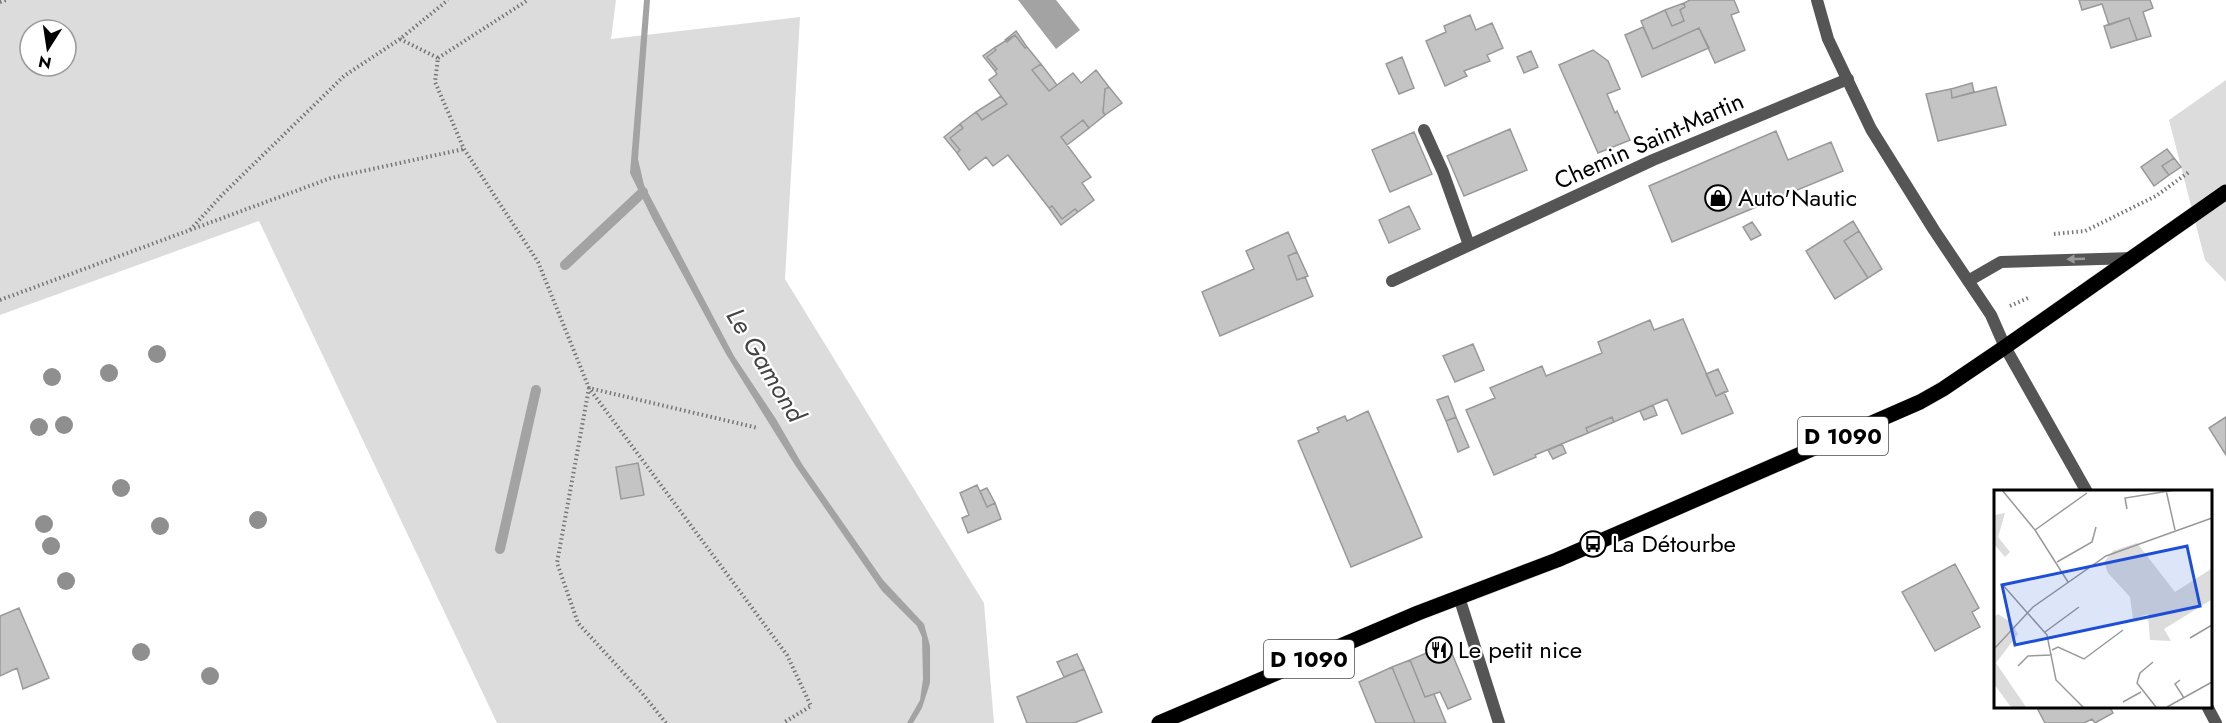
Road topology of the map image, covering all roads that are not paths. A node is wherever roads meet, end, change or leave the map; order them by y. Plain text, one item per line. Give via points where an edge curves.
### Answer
1 (1817, 0) edge
2 (1848, 80) junction
3 (1424, 130) dead end
4 (2226, 192) edge
5 (1469, 245) junction
6 (2135, 258) junction
7 (1392, 281) dead end
8 (1968, 281) junction
9 (2005, 347) junction
10 (2086, 490) edge
11 (1459, 597) junction
12 (2208, 708) edge
13 (1160, 723) edge
14 (1499, 723) edge
15 (2216, 723) edge

1 - 2 street via 1828,39
2 - 5 street, Chemin Saint-Martin via 1653,160
2 - 8 street via 1871,129
3 - 5 street
4 - 6 main road, D 1090
5 - 7 street, Chemin Saint-Martin
6 -> 8 street via 2001,262
6 - 9 main road, D 1090
8 - 9 street
9 - 10 street
9 - 11 main road, D 1090 via 1920,402 1557,560
11 - 13 main road, D 1090
11 - 14 street
12 - 15 street

